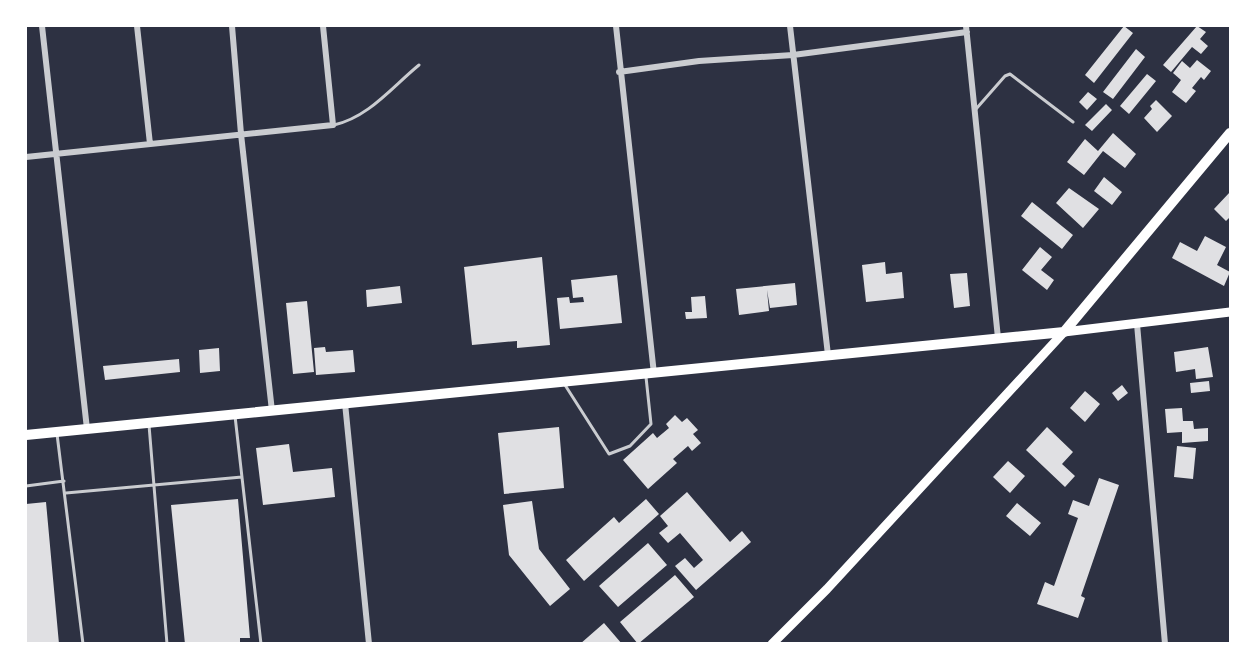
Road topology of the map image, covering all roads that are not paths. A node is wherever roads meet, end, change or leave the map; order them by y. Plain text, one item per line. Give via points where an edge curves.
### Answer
1 (42, 26) edge
2 (137, 26) edge
3 (232, 26) edge
4 (323, 26) edge
5 (616, 26) edge
6 (790, 26) edge
7 (967, 29) edge
8 (793, 56) junction
9 (419, 65) dead end
10 (620, 72) junction
11 (975, 110) junction
12 (1073, 122) dead end
13 (333, 125) junction
14 (1230, 133) edge
15 (241, 134) junction
16 (150, 144) junction
17 (58, 154) junction
18 (26, 158) edge
19 (1230, 312) edge
20 (1137, 324) junction
21 (1064, 332) junction
22 (998, 338) junction
23 (828, 355) junction
24 (650, 374) junction
25 (564, 383) junction
26 (345, 403) junction
27 (272, 411) junction
28 (235, 414) junction
29 (149, 423) junction
30 (87, 429) junction
31 (56, 432) junction
32 (26, 435) edge
33 (242, 477) junction
34 (64, 481) junction
35 (155, 485) junction
36 (26, 486) edge
37 (66, 493) junction
38 (83, 644) edge
39 (167, 644) edge
40 (261, 644) edge
41 (369, 644) edge
42 (772, 644) edge
43 (1165, 644) edge

1 - 17 street
2 - 16 street
3 - 15 street
4 - 13 street
5 - 10 street
6 - 8 street
7 - 8 street
7 - 11 street
8 - 10 street via 699,61
8 - 23 street
9 - 13 lane via 366,112
10 - 24 street
11 - 12 lane via 1010,74
11 - 22 street
13 - 15 street
14 - 21 main road
15 - 16 street
15 - 27 street
16 - 17 street
17 - 18 street
17 - 30 street
19 - 20 main road
20 - 21 main road
20 - 43 street
21 - 22 main road
21 - 42 main road via 827,590
22 - 23 main road
23 - 24 main road
24 - 25 main road
24 - 25 lane via 651,424 630,447 609,454
25 - 26 main road
26 - 27 main road
26 - 41 street
27 - 28 main road
28 - 29 main road
28 - 33 lane
29 - 30 main road
29 - 35 lane
30 - 31 main road
31 - 32 main road
31 - 34 lane
33 - 35 lane
33 - 40 lane
34 - 36 lane
34 - 37 lane
35 - 37 lane
35 - 39 lane
37 - 38 lane

